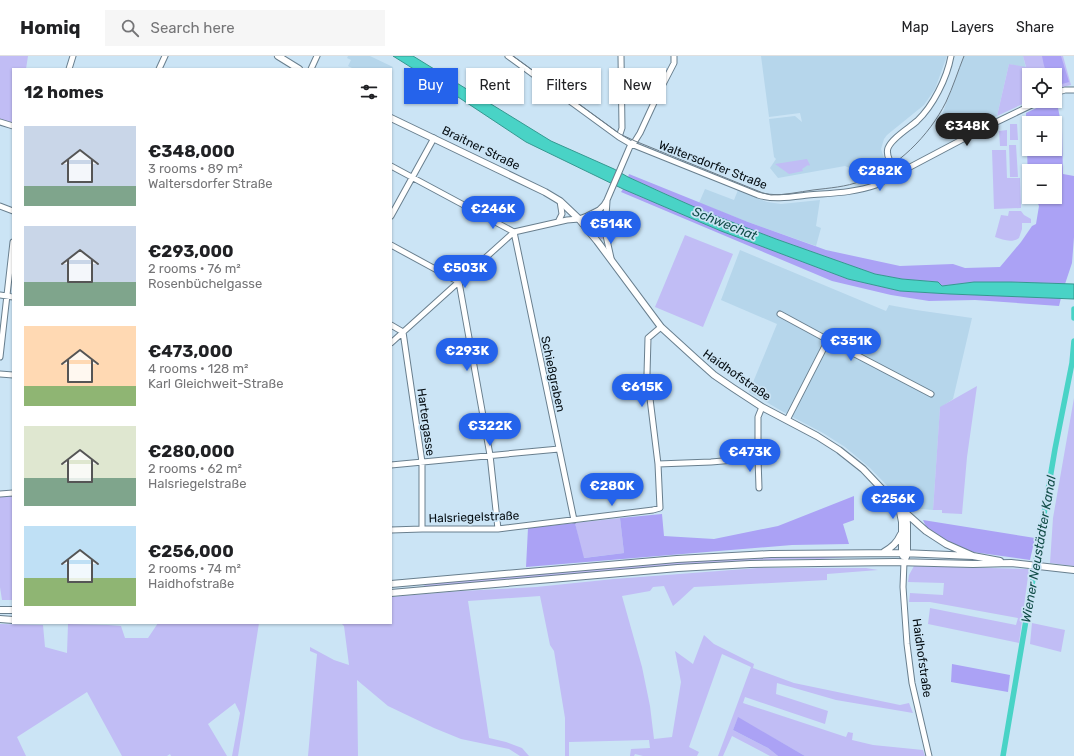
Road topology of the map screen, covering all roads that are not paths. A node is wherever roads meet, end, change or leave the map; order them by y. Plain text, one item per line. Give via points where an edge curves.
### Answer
1 (73, 56) edge
2 (165, 56) edge
3 (278, 56) edge
4 (317, 56) edge
5 (508, 56) edge
6 (621, 56) edge
7 (674, 56) edge
8 (951, 56) edge
9 (69, 68) edge
10 (159, 68) edge
11 (297, 68) edge
12 (311, 68) edge
13 (1074, 90) edge
14 (1062, 91) edge
15 (1025, 108) edge
16 (392, 118) edge
17 (0, 122) edge
18 (12, 126) edge
19 (618, 137) junction
20 (434, 138) junction
21 (631, 144) junction
22 (392, 167) edge
23 (897, 174) junction
24 (413, 178) junction
25 (607, 200) junction
26 (560, 201) junction
27 (0, 206) edge
28 (12, 210) edge
29 (392, 214) edge
30 (579, 219) junction
31 (558, 222) junction
32 (514, 232) junction
33 (392, 245) edge
34 (12, 250) edge
35 (611, 260) junction
36 (459, 282) junction
37 (0, 295) edge
38 (6, 296) junction
39 (12, 297) edge
40 (780, 314) dead end
41 (392, 326) edge
42 (661, 327) junction
43 (403, 332) junction
44 (828, 340) junction
45 (392, 342) edge
46 (0, 357) edge
47 (0, 374) edge
48 (12, 375) edge
49 (931, 394) dead end
50 (762, 407) junction
51 (787, 420) junction
52 (559, 449) junction
53 (490, 455) junction
54 (758, 458) junction
55 (422, 462) junction
56 (658, 464) junction
57 (392, 465) edge
58 (759, 488) dead end
59 (12, 493) edge
60 (0, 494) edge
61 (899, 507) junction
62 (906, 513) junction
63 (574, 520) junction
64 (422, 529) junction
65 (498, 529) junction
66 (392, 530) edge
67 (902, 531) junction
68 (882, 553) junction
69 (904, 553) junction
70 (974, 556) junction
71 (904, 562) junction
72 (1011, 563) junction
73 (1074, 570) edge
74 (392, 584) edge
75 (392, 593) edge
76 (0, 610) edge
77 (12, 610) edge
78 (0, 619) edge
79 (12, 620) edge
80 (930, 756) edge

1 - 9 street
2 - 10 street
3 - 11 main road
4 - 12 street
5 - 19 street, Waltersdorfer Straße
6 - 19 street via 622,128
7 - 21 street via 674,63 640,133
8 - 23 street via 939,90 929,107 888,147 889,158
13 - 14 street
15 - 23 street, Waltersdorfer Straße
16 - 20 main road, Braitner Straße
17 - 18 street
19 - 21 street, Waltersdorfer Straße
20 - 24 street
20 - 26 main road, Braitner Straße
21 - 23 street, Waltersdorfer Straße via 768,198 856,191 876,185
21 - 25 street
22 - 24 street
24 - 29 street
24 - 32 street
25 - 30 street via 599,210
25 - 35 street, Haidhofstraße via 605,231
26 - 30 main road, Braitner Straße
26 - 31 street via 562,214
27 - 28 street
30 - 31 street
30 - 35 main road, Braitner Straße
31 - 32 street
32 - 36 street
32 - 52 street, Schießgraben
33 - 36 street
34 - 38 street
35 - 42 main road, Haidhofstraße
36 - 43 street
36 - 53 street
37 - 38 street
38 - 39 street
38 - 46 street
40 - 44 street
41 - 43 street
42 - 50 main road, Haidhofstraße via 714,375
42 - 56 street via 648,338 647,374
43 - 45 street
43 - 55 street, Hartergasse
44 - 49 street
44 - 51 street
47 - 48 street
50 - 51 main road, Haidhofstraße
50 - 54 street via 758,416
51 - 61 main road, Haidhofstraße via 845,454
52 - 53 street
52 - 63 street, Schießgraben
53 - 55 street
53 - 65 street
54 - 56 street
54 - 58 street
55 - 57 street
55 - 64 street, Hartergasse
56 - 63 street, Halsriegelstraße via 660,508
59 - 60 street
61 - 62 main road, Haidhofstraße
61 - 67 main road, Haidhofstraße
62 - 69 main road, Haidhofstraße
62 - 70 main road, Haidhofstraße via 933,536
63 - 65 street, Halsriegelstraße
64 - 65 street, Halsriegelstraße
64 - 66 street, Halsriegelstraße
67 - 68 main road via 894,545
67 - 69 main road, Haidhofstraße
68 - 69 main road
68 - 74 main road via 771,554 677,559
69 - 70 main road
69 - 71 main road, Haidhofstraße
70 - 72 main road
71 - 72 main road
71 - 75 main road via 781,563 694,568
71 - 80 street, Haidhofstraße via 903,587 911,676
72 - 73 main road
76 - 77 main road
78 - 79 main road

